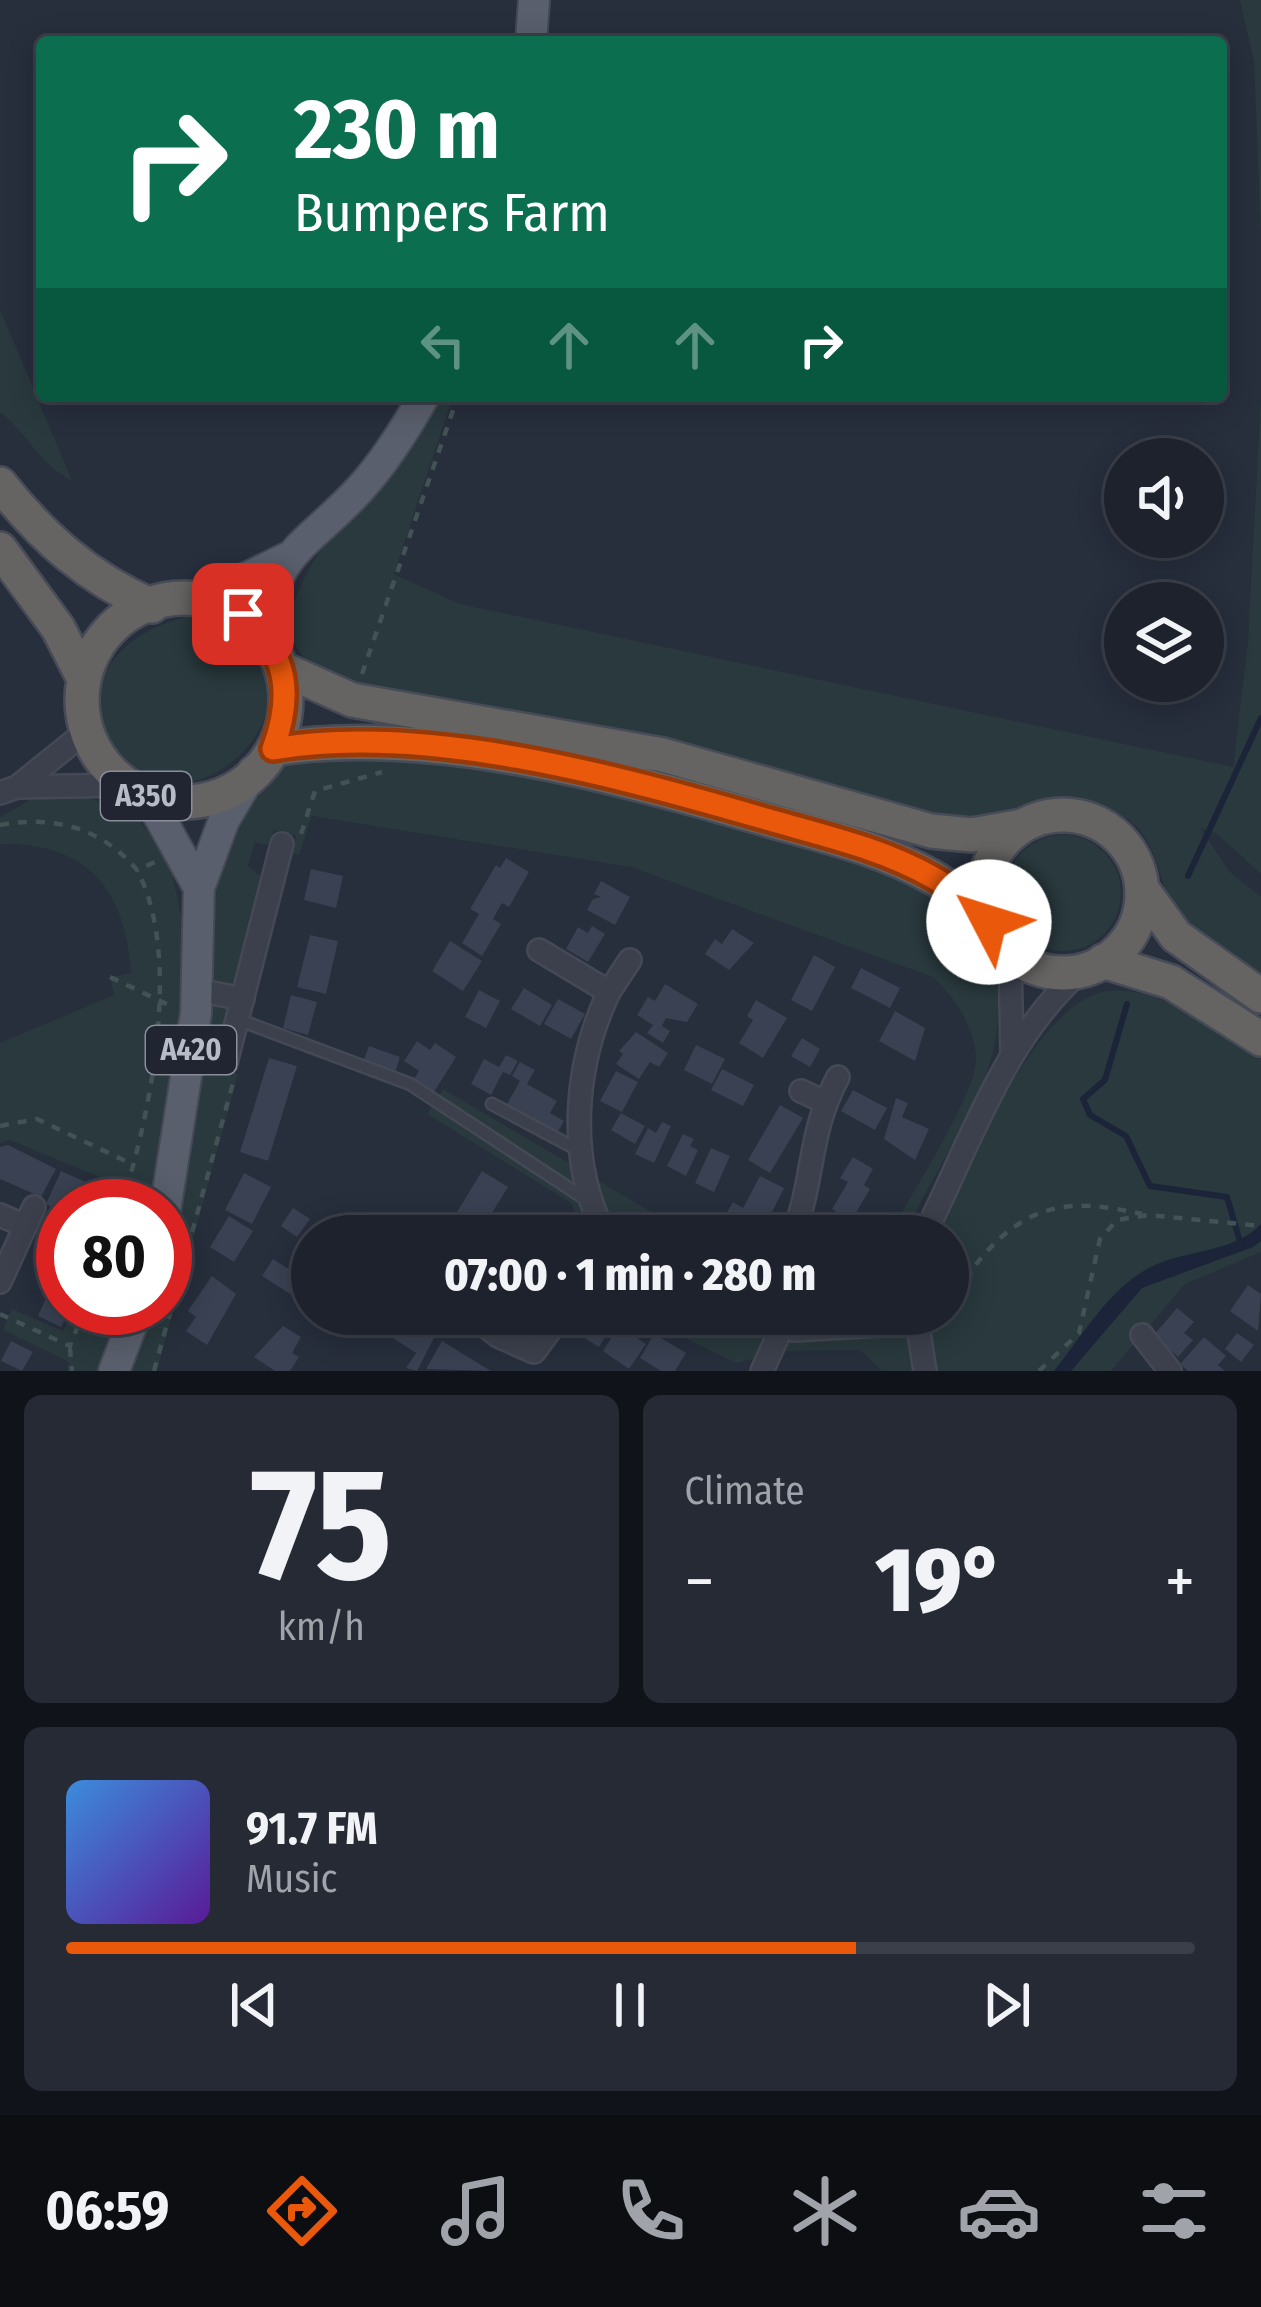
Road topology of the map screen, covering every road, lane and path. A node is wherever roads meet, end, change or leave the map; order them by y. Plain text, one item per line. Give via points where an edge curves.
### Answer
1 (533, 0) edge
2 (531, 36) edge
3 (420, 402) edge
4 (456, 402) edge
5 (0, 484) edge
6 (0, 549) edge
7 (287, 558) junction
8 (203, 599) junction
9 (152, 605) junction
10 (279, 657) junction
11 (84, 679) junction
12 (375, 704) junction
13 (84, 733) junction
14 (408, 747) junction
15 (263, 760) junction
16 (8, 790) edge
17 (137, 791) junction
18 (0, 825) edge
19 (1022, 826) junction
20 (180, 851) junction
21 (277, 855) joint
22 (137, 870) junction
23 (199, 888) junction
24 (1142, 889) junction
25 (989, 922) junction
26 (539, 950) dead end
27 (1010, 953) junction
28 (629, 960) dead end
29 (1092, 967) junction
30 (110, 977) dead end
31 (609, 992) junction
32 (1261, 996) edge
33 (158, 1002) junction
34 (196, 1002) junction
35 (240, 1009) junction
36 (1261, 1039) edge
37 (1012, 1055) junction
38 (230, 1070) joint
39 (838, 1077) dead end
40 (801, 1091) dead end
41 (825, 1102) junction
42 (491, 1104) dead end
43 (0, 1126) edge
44 (583, 1152) junction
45 (134, 1165) junction
46 (130, 1179) edge
47 (170, 1179) edge
48 (592, 1204) junction
49 (0, 1215) edge
50 (597, 1215) edge
51 (797, 1215) edge
52 (934, 1215) edge
53 (1148, 1215) junction
54 (1261, 1226) edge
55 (969, 1279) edge
56 (0, 1282) edge
57 (0, 1314) edge
58 (75, 1335) edge
59 (128, 1335) edge
60 (497, 1335) edge
61 (547, 1335) edge
62 (778, 1335) edge
63 (918, 1335) edge
64 (1142, 1335) dead end
65 (70, 1346) junction
66 (72, 1371) edge
67 (114, 1371) edge
68 (154, 1371) edge
69 (762, 1371) edge
70 (925, 1371) edge
71 (1039, 1371) edge
72 (1170, 1371) edge

1 - 2 main road
3 - 7 main road via 361,488
4 - 12 path via 359,683 379,688
5 - 9 highway via 83,570
6 - 11 highway, A350
7 - 8 main road
7 - 10 main road via 267,609
8 - 9 highway
8 - 10 highway via 243,614
9 - 11 highway via 96,647
10 - 12 highway via 331,694
10 - 15 highway via 285,710
11 - 13 highway, A350
12 - 19 highway via 663,754 931,831 972,835
13 - 16 street
13 - 17 highway, A350 via 92,754
14 - 15 highway, A350 via 334,741
14 - 21 path via 402,766 315,791
14 - 25 highway, A350 via 603,777 809,831 928,874
15 - 17 highway, A350 via 201,799 177,804
15 - 23 main road, A420 via 224,820
16 - 17 street
17 - 20 main road, A420
18 - 22 path via 78,827 112,842
19 - 24 highway via 1066,815 1109,830 1126,846
19 - 25 highway via 986,877
20 - 22 path
20 - 23 main road, A420
21 - 35 street
22 - 33 path via 157,935
23 - 34 main road, A420
24 - 29 highway via 1130,935
24 - 32 highway via 1176,936
25 - 27 highway
26 - 31 street
27 - 29 highway via 1043,971
27 - 37 street
28 - 31 street
29 - 36 highway via 1171,982
29 - 37 street via 1049,999
30 - 33 path
31 - 44 street via 582,1064
33 - 34 path
33 - 45 path
34 - 35 street
34 - 47 main road, A420
35 - 38 street
35 - 48 lane via 410,1084
37 - 52 street
38 - 68 path
39 - 41 street
40 - 41 street
41 - 51 street
42 - 44 lane
43 - 45 path via 37,1119
44 - 48 street
45 - 46 path
48 - 50 street
49 - 56 street via 29,1217
53 - 54 path
53 - 55 path via 1058,1204 1020,1224
53 - 71 path via 1117,1220 1100,1238 1079,1334
57 - 65 path
58 - 65 path
59 - 67 main road
60 - 61 street via 534,1352
62 - 69 street
63 - 70 street
64 - 72 street
65 - 66 path

